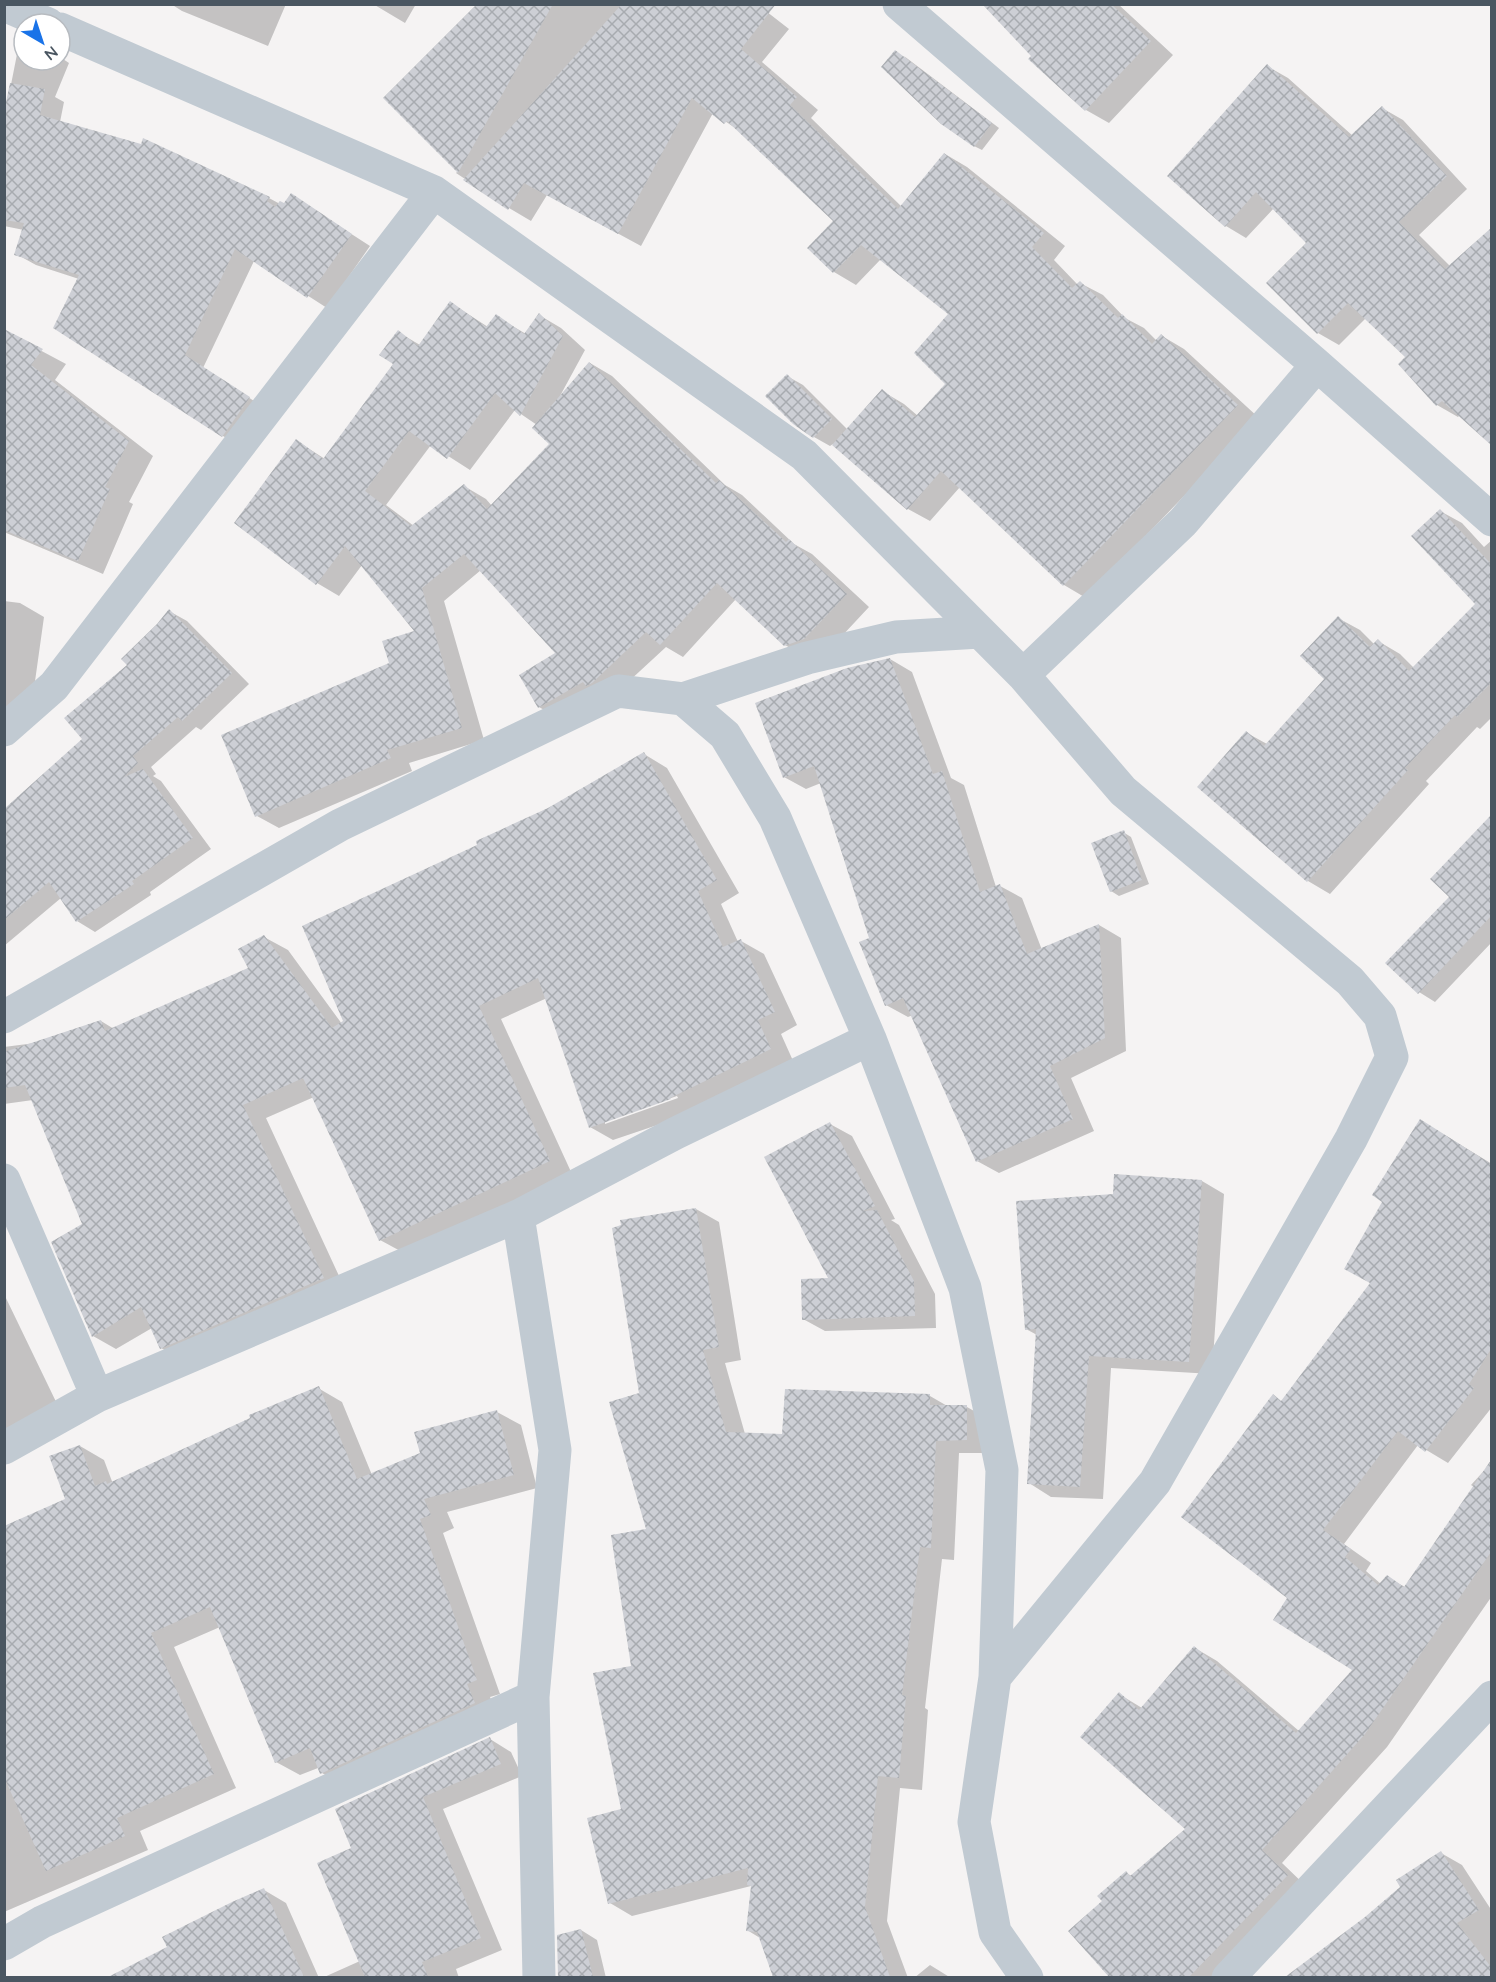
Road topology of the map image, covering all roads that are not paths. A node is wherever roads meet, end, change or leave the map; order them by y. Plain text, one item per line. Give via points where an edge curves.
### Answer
1 (899, 4) edge
2 (4, 5) edge
3 (20, 12) edge
4 (72, 34) edge
5 (434, 192) junction
6 (1317, 364) junction
7 (1491, 520) edge
8 (980, 632) junction
9 (1023, 675) junction
10 (683, 699) junction
11 (4, 730) edge
12 (4, 1017) edge
13 (870, 1040) junction
14 (4, 1180) edge
15 (518, 1216) junction
16 (97, 1396) junction
17 (4, 1448) edge
18 (995, 1677) junction
19 (533, 1696) junction
20 (1491, 1697) edge
21 (4, 1944) edge
22 (539, 1977) edge
23 (1027, 1977) edge
24 (1228, 1977) edge

1 - 6 street
2 - 3 street
4 - 5 street
5 - 8 street via 804,455
5 - 11 street via 54,686
6 - 7 street
6 - 9 street via 1183,522
8 - 9 street
8 - 10 street via 896,637 807,658
9 - 18 street via 1123,791 1350,981 1380,1016 1392,1057 1351,1139 1155,1482
10 - 12 street via 618,691 340,825
10 - 13 street via 725,735 776,818
13 - 15 street via 676,1133
13 - 18 street via 965,1288 1002,1470
14 - 16 street
15 - 16 street
15 - 19 street via 555,1450
16 - 17 street
18 - 23 street via 974,1822 995,1932
19 - 21 street via 42,1922
19 - 22 street
20 - 24 street

